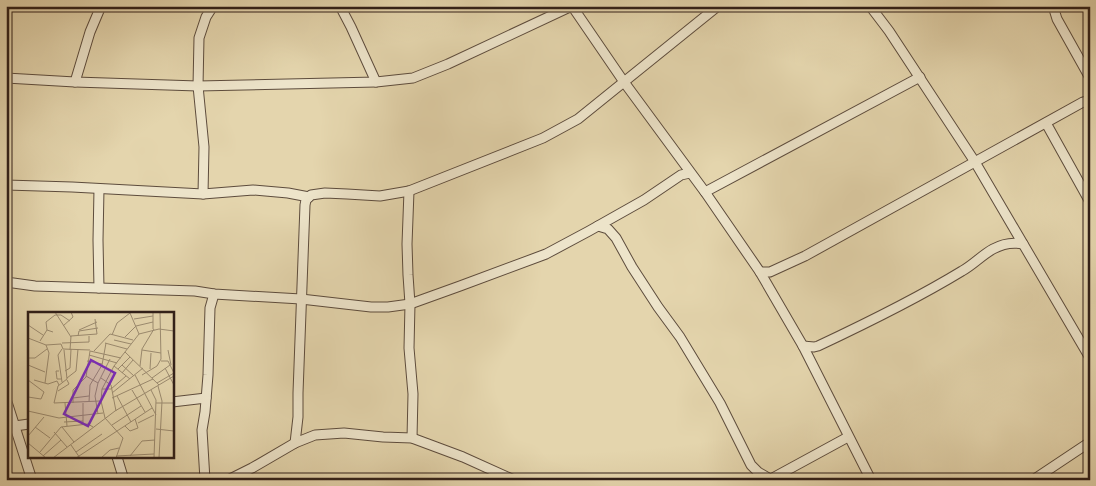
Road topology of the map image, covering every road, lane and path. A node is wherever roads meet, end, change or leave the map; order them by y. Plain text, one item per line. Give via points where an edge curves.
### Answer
1 (102, 6) edge
2 (213, 6) edge
3 (572, 6) edge
4 (718, 6) edge
5 (870, 6) edge
6 (1053, 6) edge
7 (344, 8) edge
8 (920, 77) junction
9 (6, 78) edge
10 (1090, 78) edge
11 (75, 82) junction
12 (376, 82) junction
13 (624, 82) junction
14 (198, 86) junction
15 (1090, 100) edge
16 (1046, 123) junction
17 (975, 162) junction
18 (690, 173) junction
19 (6, 186) edge
20 (99, 189) junction
21 (409, 191) junction
22 (705, 192) junction
23 (203, 194) junction
24 (309, 197) junction
25 (1090, 202) edge
26 (598, 226) junction
27 (1023, 244) junction
28 (760, 272) junction
29 (6, 282) edge
30 (98, 288) junction
31 (214, 294) junction
32 (301, 299) junction
33 (410, 304) junction
34 (803, 346) junction
35 (1090, 358) edge
36 (206, 398) junction
37 (6, 399) edge
38 (174, 402) edge
39 (28, 424) edge
40 (15, 426) junction
41 (848, 437) junction
42 (412, 438) junction
43 (295, 442) junction
44 (1090, 442) edge
45 (117, 458) edge
46 (769, 479) edge
47 (32, 480) edge
48 (124, 480) edge
49 (205, 480) edge
50 (228, 480) edge
51 (514, 480) edge
52 (871, 480) edge
53 (1033, 480) edge

1 - 11 street via 90,32
2 - 14 street via 199,38
3 - 12 street via 413,78
3 - 13 street
4 - 13 street
5 - 8 street
6 - 10 street
7 - 12 street
8 - 17 street
8 - 22 street
9 - 11 street
11 - 14 street
12 - 14 street
13 - 18 street
13 - 21 street via 578,118 543,138
14 - 23 street via 204,147
15 - 16 street
16 - 17 street
16 - 25 street
17 - 27 street
17 - 28 street via 805,256 770,272
18 - 22 street
18 - 26 street via 681,175
19 - 20 street
20 - 23 street
20 - 30 street
21 - 24 street via 380,196 325,193
21 - 33 street
22 - 28 street
23 - 24 street via 253,190
24 - 32 street via 305,205
26 - 33 street via 546,254
26 - 46 street via 608,229 616,238 720,403 751,465
27 - 34 street via 993,248 961,272 867,324 818,346
27 - 35 street
28 - 34 street
29 - 30 street
30 - 31 street
31 - 32 street
31 - 36 street via 210,308
32 - 33 street via 371,307
32 - 43 street
33 - 42 street
34 - 41 street
36 - 38 street
36 - 49 street via 202,430
37 - 40 street
39 - 40 street
40 - 47 street
41 - 46 street
41 - 52 street
42 - 43 street via 344,433 315,435
42 - 51 street
43 - 50 street
44 - 53 street
45 - 48 street

